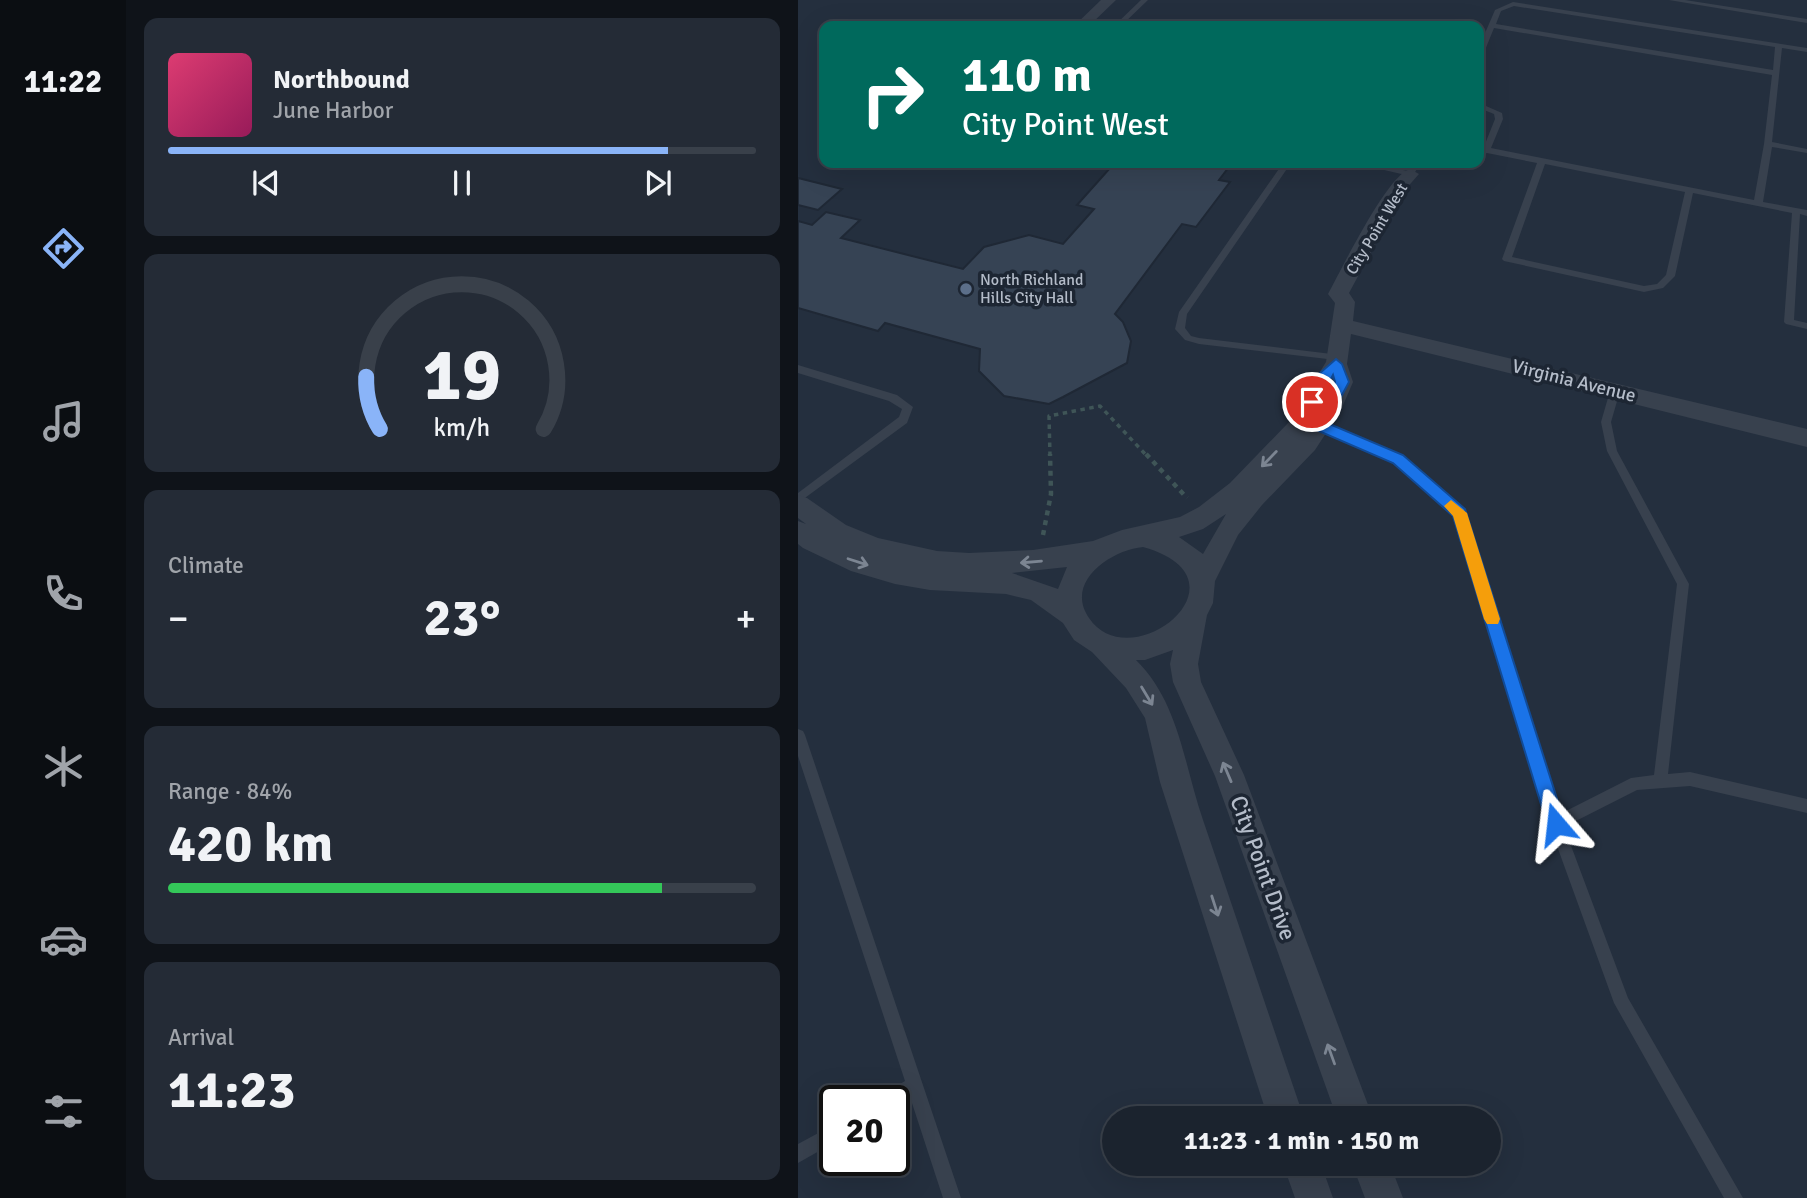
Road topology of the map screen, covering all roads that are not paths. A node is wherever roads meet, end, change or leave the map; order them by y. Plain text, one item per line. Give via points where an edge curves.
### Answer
1 (1109, 0) edge
2 (1145, 0) edge
3 (1672, 0) edge
4 (1708, 3) edge
5 (1086, 21) edge
6 (1122, 21) edge
7 (1807, 22) edge
8 (1491, 25) junction
9 (1484, 42) edge
10 (1779, 45) junction
11 (1807, 50) edge
12 (1775, 72) junction
13 (1484, 107) edge
14 (1768, 144) junction
15 (1484, 147) edge
16 (1807, 150) edge
17 (1484, 151) edge
18 (1542, 161) junction
19 (1284, 168) edge
20 (1413, 169) edge
21 (1690, 190) junction
22 (1758, 204) junction
23 (1796, 211) junction
24 (1807, 213) edge
25 (1345, 302) joint
26 (1341, 325) junction
27 (1807, 326) edge
28 (1336, 361) junction
29 (798, 369) edge
30 (1615, 391) junction
31 (1319, 426) junction
32 (1807, 438) edge
33 (798, 499) edge
34 (798, 505) edge
35 (798, 531) edge
36 (1143, 537) junction
37 (1098, 551) junction
38 (1203, 579) junction
39 (1072, 615) junction
40 (1194, 617) junction
41 (1102, 645) junction
42 (798, 735) edge
43 (1660, 781) junction
44 (1807, 806) edge
45 (1556, 824) junction
46 (914, 1085) junction
47 (910, 1087) edge
48 (1282, 1106) edge
49 (1351, 1106) edge
50 (819, 1142) edge
51 (798, 1154) edge
52 (1306, 1176) edge
53 (1376, 1176) edge
54 (952, 1198) edge
55 (1314, 1198) edge
56 (1384, 1198) edge
57 (1734, 1198) edge

1 - 5 street
2 - 6 lane
3 - 4 lane
4 - 7 lane
8 - 9 lane
8 - 10 lane via 1502,7 1522,4
8 - 12 lane
10 - 11 lane
10 - 12 lane
12 - 14 lane
13 - 15 lane via 1498,113 1499,119
14 - 16 lane
14 - 22 lane
17 - 18 lane
18 - 21 lane
18 - 21 lane via 1507,259 1644,289 1660,286 1670,276
19 - 28 lane via 1182,314 1180,329 1199,341
20 - 25 street, City Point West via 1410,192 1357,296
21 - 22 lane
22 - 23 lane
23 - 24 lane
23 - 27 lane via 1789,322
25 - 26 street, City Point West
26 - 28 street, City Point West
26 - 30 street, Virginia Avenue
28 - 31 street, City Point West via 1342,382
28 -> 36 street, City Point West via 1306,416 1226,499 1195,522
29 - 33 lane via 893,398 908,407 902,419
30 - 32 street, Virginia Avenue
30 - 43 lane via 1606,422 1612,450 1683,584
31 - 38 street, City Point West via 1292,461 1241,512
31 - 45 lane via 1398,459 1459,513
37 -> 34 street via 1032,563 933,561 882,550 840,534
35 -> 39 street via 849,559 899,573 1020,584 1046,593
36 - 37 street via 1115,542
36 - 38 street via 1182,548 1199,566
37 - 39 street via 1074,578
38 - 40 street
39 - 41 street via 1084,632
40 - 41 street via 1182,631 1152,646 1135,650
49 -> 40 street, City Point Drive via 1229,775 1187,682 1184,664
41 -> 48 street via 1136,679 1158,714 1175,782
42 - 46 lane
43 - 44 lane via 1690,779
43 - 45 lane via 1636,783
45 - 57 lane via 1622,1003
46 - 47 lane
46 - 54 lane
50 - 51 lane
52 - 55 street
53 - 56 street

